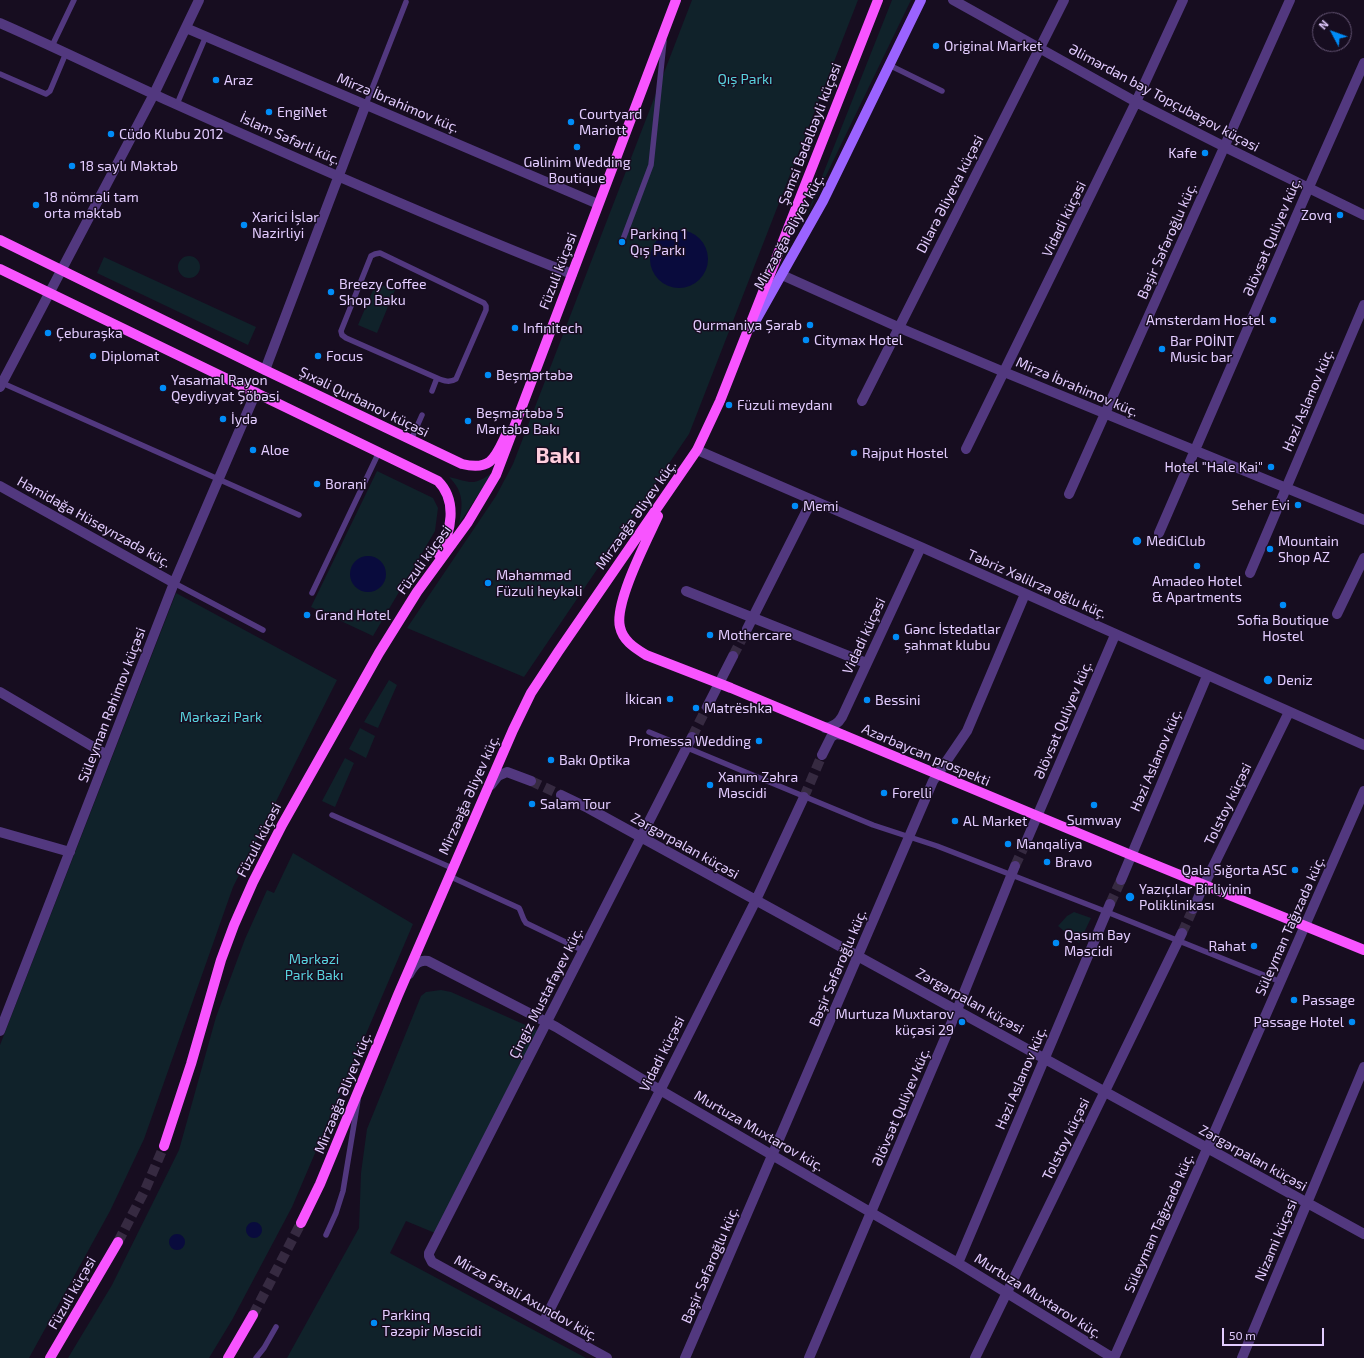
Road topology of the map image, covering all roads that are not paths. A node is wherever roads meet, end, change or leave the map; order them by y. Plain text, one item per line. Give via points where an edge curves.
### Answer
1 (74, 0) edge
2 (199, 0) edge
3 (676, 0) edge
4 (878, 0) edge
5 (921, 0) edge
6 (953, 0) edge
7 (1064, 0) edge
8 (1183, 0) edge
9 (1290, 0) edge
10 (406, 2) dead end
11 (0, 23) edge
12 (186, 28) junction
13 (666, 28) junction
14 (206, 36) junction
15 (52, 46) junction
16 (1040, 48) junction
17 (66, 53) junction
18 (1364, 63) edge
19 (889, 65) junction
20 (0, 74) edge
21 (942, 91) dead end
22 (154, 94) junction
23 (1136, 102) junction
24 (177, 104) junction
25 (366, 104) junction
26 (1225, 147) junction
27 (339, 176) junction
28 (1309, 187) junction
29 (598, 204) junction
30 (1364, 215) edge
31 (0, 240) edge
32 (622, 242) dead end
33 (0, 269) edge
34 (61, 270) junction
35 (572, 274) junction
36 (782, 275) junction
37 (50, 293) junction
38 (1364, 305) edge
39 (899, 328) junction
40 (741, 346) junction
41 (538, 364) junction
42 (265, 370) junction
43 (1004, 372) junction
44 (437, 378) junction
45 (1, 384) edge
46 (432, 391) dead end
47 (256, 392) junction
48 (862, 401) dead end
49 (1104, 414) junction
50 (422, 415) dead end
51 (411, 440) junction
52 (966, 449) dead end
53 (697, 450) junction
54 (1194, 450) junction
55 (379, 452) junction
56 (218, 479) junction
57 (0, 486) edge
58 (1287, 488) junction
59 (668, 494) junction
60 (1069, 494) dead end
61 (812, 500) junction
62 (299, 515) dead end
63 (1364, 520) edge
64 (1159, 533) dead end
65 (921, 547) junction
66 (1364, 558) edge
67 (1250, 573) dead end
68 (174, 583) junction
69 (686, 591) dead end
70 (418, 592) junction
71 (312, 593) dead end
72 (1025, 594) junction
73 (1337, 614) dead end
74 (752, 618) junction
75 (747, 629) tunnel mouth
76 (263, 630) dead end
77 (1115, 635) junction
78 (733, 656) tunnel mouth
79 (866, 663) junction
80 (1207, 676) junction
81 (719, 684) junction
82 (0, 692) edge
83 (707, 707) tunnel mouth
84 (1289, 712) junction
85 (825, 728) junction
86 (649, 732) dead end
87 (844, 735) junction
88 (692, 737) tunnel mouth
89 (1364, 745) edge
90 (687, 748) junction
91 (107, 755) junction
92 (822, 755) tunnel mouth
93 (936, 774) junction
94 (531, 781) tunnel mouth
95 (1364, 791) edge
96 (561, 795) tunnel mouth
97 (804, 796) junction
98 (483, 797) junction
99 (332, 815) dead end
100 (1037, 816) junction
101 (0, 832) edge
102 (641, 837) junction
103 (909, 837) junction
104 (1026, 842) tunnel mouth
105 (70, 852) junction
106 (1131, 855) junction
107 (1015, 866) tunnel mouth
108 (450, 872) junction
109 (1012, 876) junction
110 (1121, 880) tunnel mouth
111 (1204, 885) junction
112 (756, 900) junction
113 (1109, 908) junction
114 (1193, 909) tunnel mouth
115 (1305, 927) junction
116 (1179, 937) junction
117 (1364, 950) edge
118 (584, 951) junction
119 (858, 956) junction
120 (1281, 982) junction
121 (398, 995) junction
122 (957, 1010) junction
123 (547, 1023) junction
124 (1, 1025) edge
125 (1045, 1059) junction
126 (1364, 1067) edge
127 (360, 1087) junction
128 (660, 1090) junction
129 (1105, 1092) junction
130 (164, 1146) tunnel mouth
131 (1207, 1148) junction
132 (772, 1155) junction
133 (1307, 1203) junction
134 (872, 1212) junction
135 (301, 1223) tunnel mouth
136 (1364, 1234) edge
137 (326, 1235) dead end
138 (118, 1242) tunnel mouth
139 (432, 1262) joint
140 (958, 1263) junction
141 (1008, 1293) junction
142 (252, 1315) tunnel mouth
143 (543, 1323) junction
144 (276, 1327) dead end
145 (50, 1358) edge
146 (228, 1358) edge
147 (256, 1358) edge
148 (607, 1358) edge
149 (686, 1358) edge
150 (809, 1358) edge
151 (975, 1358) edge
152 (1114, 1358) edge
153 (1242, 1358) edge

1 - 15 lane
2 - 12 street
3 - 13 main road, Füzuli küçəsi
4 - 40 main road, Şəmsi Bədəlbəyli küçəsi
5 - 19 street, Mirzəağa Əliyev küç.
6 - 16 street, Əlimərdan bəy Topçubaşov küçəsi
7 - 16 street, Dilarə Əliyeva küçəsi
8 - 23 street, Vidadi küçəsi
9 - 26 street, Bəşir Səfəroğlu küç.
10 - 25 lane
11 - 15 street, İslam Səfərli küç.
12 - 14 street, Mirzə İbrahimov küç.
12 - 22 street
13 - 29 main road, Füzuli küçəsi
13 - 32 lane via 651,165
14 - 24 lane
14 - 25 street, Mirzə İbrahimov küç.
15 - 17 street, İslam Səfərli küç.
16 - 23 street, Əlimərdan bəy Topçubaşov küçəsi
16 - 39 street, Dilarə Əliyeva küçəsi
17 - 20 lane via 50,91 46,94
17 - 22 street, İslam Səfərli küç.
18 - 28 street, Əlövsət Quliyev küç.
19 - 21 lane
19 - 36 street, Mirzəağa Əliyev küç. via 824,201
22 - 24 street, İslam Səfərli küç.
22 - 34 street
23 - 26 street, Əlimərdan bəy Topçubaşov küçəsi
23 - 43 street, Vidadi küçəsi
24 - 27 street, İslam Səfərli küç.
25 - 27 street
25 - 29 street, Mirzə İbrahimov küç.
26 - 28 street, Əlimərdan bəy Topçubaşov küçəsi
26 - 49 street, Bəşir Səfəroğlu küç.
27 - 35 street, İslam Səfərli küç.
27 - 42 street
28 - 30 street, Əlimərdan bəy Topçubaşov küçəsi
28 - 54 street, Əlövsət Quliyev küç.
29 - 35 main road, Füzuli küçəsi
31 - 34 main road, Şıxəli Qurbanov küçəsi
33 - 37 main road
34 - 37 street
34 - 42 main road, Şıxəli Qurbanov küçəsi
35 - 41 main road, Füzuli küçəsi
36 - 39 street, Mirzə İbrahimov küç.
36 - 40 street, Mirzəağa Əliyev küç.
37 - 45 street
37 - 47 main road
38 - 58 street, Həzi Aslanov küç.
39 - 43 street, Mirzə İbrahimov küç.
39 - 48 street, Dilarə Əliyeva küçəsi
40 - 53 main road, Mirzəağa Əliyev küç.
41 - 51 main road, Şıxəli Qurbanov küçəsi via 500,446 493,459 484,466 462,464
41 - 70 main road, Füzuli küçəsi via 496,476 468,522
42 - 51 main road, Şıxəli Qurbanov küçəsi
43 - 49 street, Mirzə İbrahimov küç.
43 - 52 street, Vidadi küçəsi
44 - 44 lane via 447,382 456,379 486,306 394,260 380,254 371,256 341,331 342,335
44 - 46 lane
45 - 56 lane
47 - 55 main road
47 - 56 street, Süleyman Rəhimov küçəsi
49 - 54 street, Mirzə İbrahimov küç.
49 - 60 street, Bəşir Səfəroğlu küç.
50 - 51 lane
53 - 59 main road, Mirzəağa Əliyev küç.
53 - 61 street, Təbriz Xəlilrza oğlu küç.
54 - 58 street, Mirzə İbrahimov küç.
54 - 64 street, Əlövsət Quliyev küç.
55 - 70 main road via 432,477 447,493 450,507 449,529 440,553
55 - 71 lane
56 - 62 lane
56 - 68 street, Süleyman Rəhimov küçəsi
57 - 68 street, Həmidağa Hüseynzadə küç.
58 - 63 street, Mirzə İbrahimov küç.
58 - 67 street, Həzi Aslanov küç.
59 - 81 main road, Azərbaycan prospekti via 622,598 618,618 620,627 625,639 646,655
59 - 98 main road, Mirzəağa Əliyev küç. via 540,678
61 - 65 street, Təbriz Xəlilrza oğlu küç.
61 - 74 street
65 - 72 street, Təbriz Xəlilrza oğlu küç.
65 - 79 street, Vidadi küçəsi
66 - 73 street
68 - 76 lane
68 - 91 street, Süleyman Rəhimov küçəsi
69 - 74 street
70 - 130 main road, Füzuli küçəsi via 386,640 347,707 253,882 221,960
72 - 77 street, Təbriz Xəlilrza oğlu küç.
72 - 93 street, Bəşir Səfəroğlu küç. via 967,731
74 - 75 street
74 - 79 street
77 - 80 street, Təbriz Xəlilrza oğlu küç.
77 - 100 street, Əlövsət Quliyev küç.
78 - 81 street
79 - 85 street, Vidadi küçəsi via 840,721 833,727
80 - 84 street, Təbriz Xəlilrza oğlu küç.
80 - 106 street, Həzi Aslanov küç.
81 - 83 street
81 - 85 main road, Azərbaycan prospekti
82 - 91 street
84 - 89 street, Təbriz Xəlilrza oğlu küç.
84 - 111 street, Tolstoy küçəsi
85 - 87 main road, Azərbaycan prospekti
86 - 90 lane
87 - 92 street via 831,736
87 - 93 main road, Azərbaycan prospekti
88 - 90 street, Çingiz Mustafayev küç.
90 - 97 lane
90 - 102 street, Çingiz Mustafayev küç.
91 - 105 street, Süleyman Rəhimov küçəsi
93 - 100 main road, Azərbaycan prospekti
93 - 103 street, Bəşir Səfəroğlu küç.
94 - 98 street via 504,772 494,780
95 - 115 street, Süleyman Tağızadə küç.
96 - 102 street, Zərgərpalan küçəsi
97 - 103 lane
97 - 112 street, Vidadi küçəsi
98 - 108 main road, Mirzəağa Əliyev küç.
99 - 108 lane
100 - 104 street, Əlövsət Quliyev küç.
100 - 106 main road, Azərbaycan prospekti
101 - 105 street
102 - 112 street, Zərgərpalan küçəsi
102 - 118 street, Çingiz Mustafayev küç.
103 - 109 lane
103 - 119 street, Bəşir Səfəroğlu küç.
105 - 124 street, Süleyman Rəhimov küçəsi
106 - 110 street, Həzi Aslanov küç.
106 - 111 main road, Azərbaycan prospekti
107 - 109 street, Əlövsət Quliyev küç.
108 - 118 lane via 519,908 526,923
108 - 121 main road, Mirzəağa Əliyev küç.
109 - 113 lane
109 - 122 street, Əlövsət Quliyev küç.
111 - 114 street, Tolstoy küçəsi
111 - 115 main road, Azərbaycan prospekti
112 - 119 street, Zərgərpalan küçəsi
112 - 128 street, Vidadi küçəsi
113 - 116 lane
113 - 125 street, Həzi Aslanov küç.
115 - 117 main road, Azərbaycan prospekti
115 - 120 street, Süleyman Tağızadə küç.
116 - 120 lane
116 - 129 street, Tolstoy küçəsi
118 - 123 street, Çingiz Mustafayev küç.
119 - 122 street, Zərgərpalan küçəsi
119 - 132 street, Bəşir Səfəroğlu küç.
120 - 131 street, Süleyman Tağızadə küç.
121 - 123 street, Murtuza Muxtarov küç. via 415,965 424,960
121 - 127 main road, Mirzəağa Əliyev küç.
122 - 125 street, Zərgərpalan küçəsi
122 - 134 street, Əlövsət Quliyev küç.
123 - 128 street, Murtuza Muxtarov küç.
123 - 139 street, Çingiz Mustafayev küç. via 431,1248 429,1256
125 - 129 street, Zərgərpalan küçəsi
125 - 140 street, Həzi Aslanov küç.
126 - 133 street, Nizami küçəsi
127 - 135 main road, Mirzəağa Əliyev küç.
127 - 137 lane via 343,1191
128 - 132 street, Murtuza Muxtarov küç.
128 - 143 street, Vidadi küçəsi
129 - 131 street, Zərgərpalan küçəsi
129 - 141 street, Tolstoy küçəsi
131 - 133 street, Zərgərpalan küçəsi
131 - 152 street, Süleyman Tağızadə küç.
132 - 134 street, Murtuza Muxtarov küç.
132 - 149 street, Bəşir Səfəroğlu küç.
133 - 136 street, Zərgərpalan küçəsi
133 - 153 street, Nizami küçəsi
134 - 140 street, Murtuza Muxtarov küç.
134 - 150 street, Əlövsət Quliyev küç.
138 - 145 main road, Füzuli küçəsi
139 - 143 street, Mirzə Fətəli Axundov küç.
140 - 141 street, Murtuza Muxtarov küç.
141 - 151 street, Tolstoy küçəsi
141 - 152 street, Murtuza Muxtarov küç.
142 - 146 main road
143 - 148 street, Mirzə Fətəli Axundov küç.
144 - 147 lane

